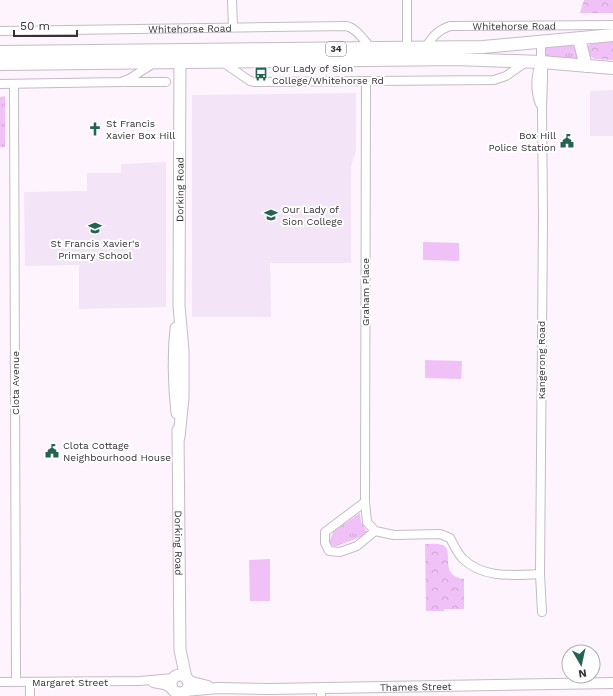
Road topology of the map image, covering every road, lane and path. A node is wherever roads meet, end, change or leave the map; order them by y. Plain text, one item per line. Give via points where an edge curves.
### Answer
1 (232, 0) edge
2 (407, 0) edge
3 (577, 24) junction
4 (613, 25) edge
5 (232, 27) junction
6 (0, 31) edge
7 (613, 35) edge
8 (579, 39) junction
9 (541, 43) junction
10 (426, 47) junction
11 (371, 48) junction
12 (0, 52) edge
13 (407, 54) junction
14 (180, 56) junction
15 (221, 61) junction
16 (156, 62) junction
17 (526, 62) junction
18 (541, 62) junction
19 (0, 64) edge
20 (586, 66) junction
21 (613, 68) edge
22 (366, 81) junction
23 (121, 82) junction
24 (166, 82) dead end
25 (0, 84) edge
26 (14, 84) junction
27 (365, 502) junction
28 (375, 531) junction
29 (540, 574) junction
30 (542, 612) dead end
31 (180, 650) junction
32 (186, 679) junction
33 (0, 682) edge
34 (16, 682) junction
35 (30, 682) junction
36 (613, 683) edge
37 (218, 688) junction
38 (178, 689) edge
39 (321, 692) edge
40 (30, 696) edge

1 - 5 street
2 - 13 street
3 - 4 street, Whitehorse Road
3 - 8 street
3 - 10 street, Whitehorse Road via 450,26 437,32
5 - 6 street, Whitehorse Road
5 - 11 street, Whitehorse Road via 346,26 351,27
7 - 8 main road, Whitehorse Road / 34
8 - 9 main road, Whitehorse Road / 34
8 - 20 main road
9 - 10 main road, Whitehorse Road / 34
9 - 18 street, Kangerong Road
10 - 13 main road, Whitehorse Road / 34
11 - 13 main road, Whitehorse Road / 34
11 - 14 main road, Whitehorse Road / 34
12 - 14 main road, Whitehorse Road / 34
13 - 15 main road, Whitehorse Road / 34
13 - 17 main road, Whitehorse Road / 34
14 - 15 main road, Whitehorse Road / 34
14 - 16 main road, Whitehorse Road / 34
14 - 31 main road, Dorking Road via 179,306 174,346 179,379
15 - 22 street via 250,81
16 - 19 main road, Whitehorse Road / 34
16 - 23 street, Whitehorse Road
17 - 18 main road, Whitehorse Road / 34
17 - 22 street via 506,76 494,80
18 - 20 main road, Whitehorse Road / 34
18 - 29 street, Kangerong Road via 543,77
20 - 21 main road, Whitehorse Road / 34
22 - 27 street, Graham Place
23 - 24 street, Whitehorse Road
23 - 26 street, Whitehorse Road
25 - 26 street, Whitehorse Road
26 - 34 street, Clota Avenue
27 - 28 street, Graham Place via 367,522
27 - 28 street via 325,532 325,543 329,550 340,552 357,546
28 - 29 street via 394,535 440,534 450,538 463,560 478,569 498,575
29 - 30 street, Kangerong Road
31 - 32 main road, Dorking Road
31 - 38 main road, Dorking Road
32 - 37 street, Thames Street
32 - 38 main road via 179,676
33 - 34 street, Margaret Street
34 - 35 street, Margaret Street
35 - 38 street, Margaret Street via 140,681
35 - 40 street
36 - 39 street, Thames Street
37 - 38 street, Thames Street
37 - 39 street, Thames Street

